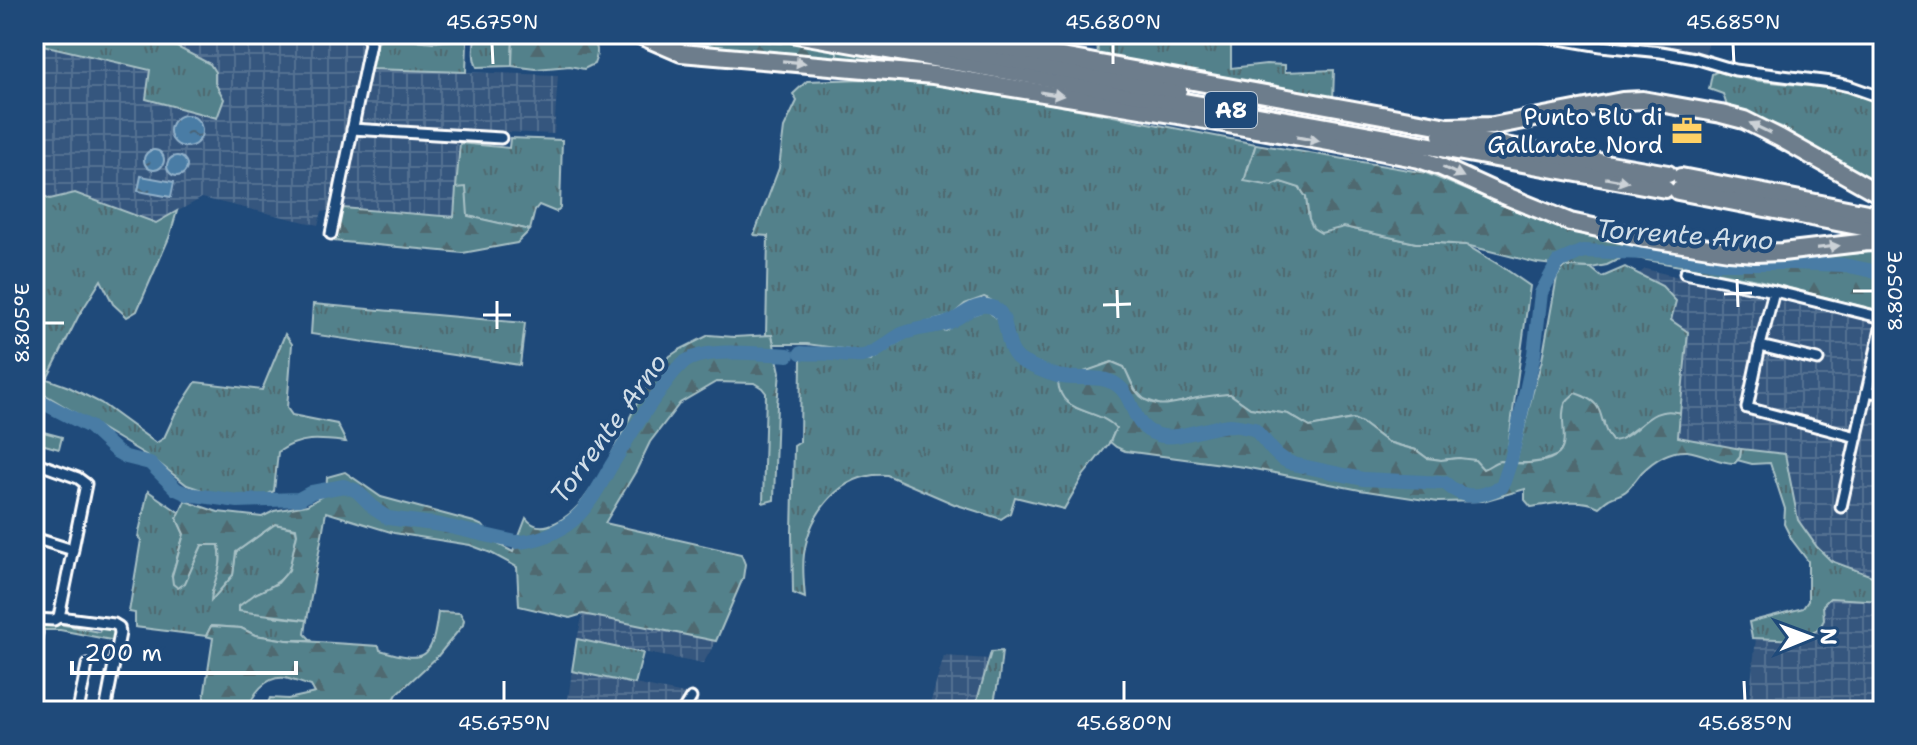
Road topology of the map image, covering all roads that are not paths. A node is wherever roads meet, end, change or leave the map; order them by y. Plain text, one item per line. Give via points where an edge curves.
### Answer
1 (366, 34) edge
2 (637, 34) edge
3 (796, 34) edge
4 (872, 34) edge
5 (934, 34) edge
6 (1084, 34) edge
7 (1530, 34) edge
8 (1011, 36) edge
9 (1883, 98) edge
10 (352, 129) junction
11 (501, 138) dead end
12 (1673, 183) junction
13 (1883, 196) edge
14 (1883, 216) edge
15 (1883, 231) edge
16 (331, 234) dead end
17 (1883, 243) edge
18 (1685, 273) dead end
19 (1774, 291) junction
20 (1883, 319) edge
21 (1760, 346) junction
22 (1818, 360) dead end
23 (1867, 391) junction
24 (1883, 394) edge
25 (1857, 437) junction
26 (34, 462) edge
27 (1841, 507) dead end
28 (34, 538) edge
29 (73, 550) junction
30 (59, 617) junction
31 (34, 619) edge
32 (37, 633) dead end
33 (34, 647) edge
34 (87, 665) dead end
35 (691, 698) dead end
36 (78, 711) edge
37 (105, 711) edge
38 (683, 711) edge

1 - 10 street via 370,43
2 -> 17 highway via 681,53 933,75 1419,159 1570,222 1644,238 1755,253
3 -> 12 highway, A8
4 - 12 highway, A8
13 -> 5 highway via 1744,120 1643,100 1493,126 1448,127
6 - 8 street via 1016,40
7 - 9 street via 1652,50 1735,70 1849,86
10 - 11 street
10 - 16 street
12 - 14 highway, A8
12 - 15 highway, A8
18 - 19 street
19 - 20 street
19 - 21 street
20 - 23 street
21 - 22 street
21 - 25 street via 1747,408
23 - 24 street
23 - 25 street
25 - 27 street
26 - 29 street via 86,484
28 - 29 street
29 - 30 street
30 - 31 street
30 - 37 street via 119,627
32 - 33 street
34 - 36 street
35 - 38 street

